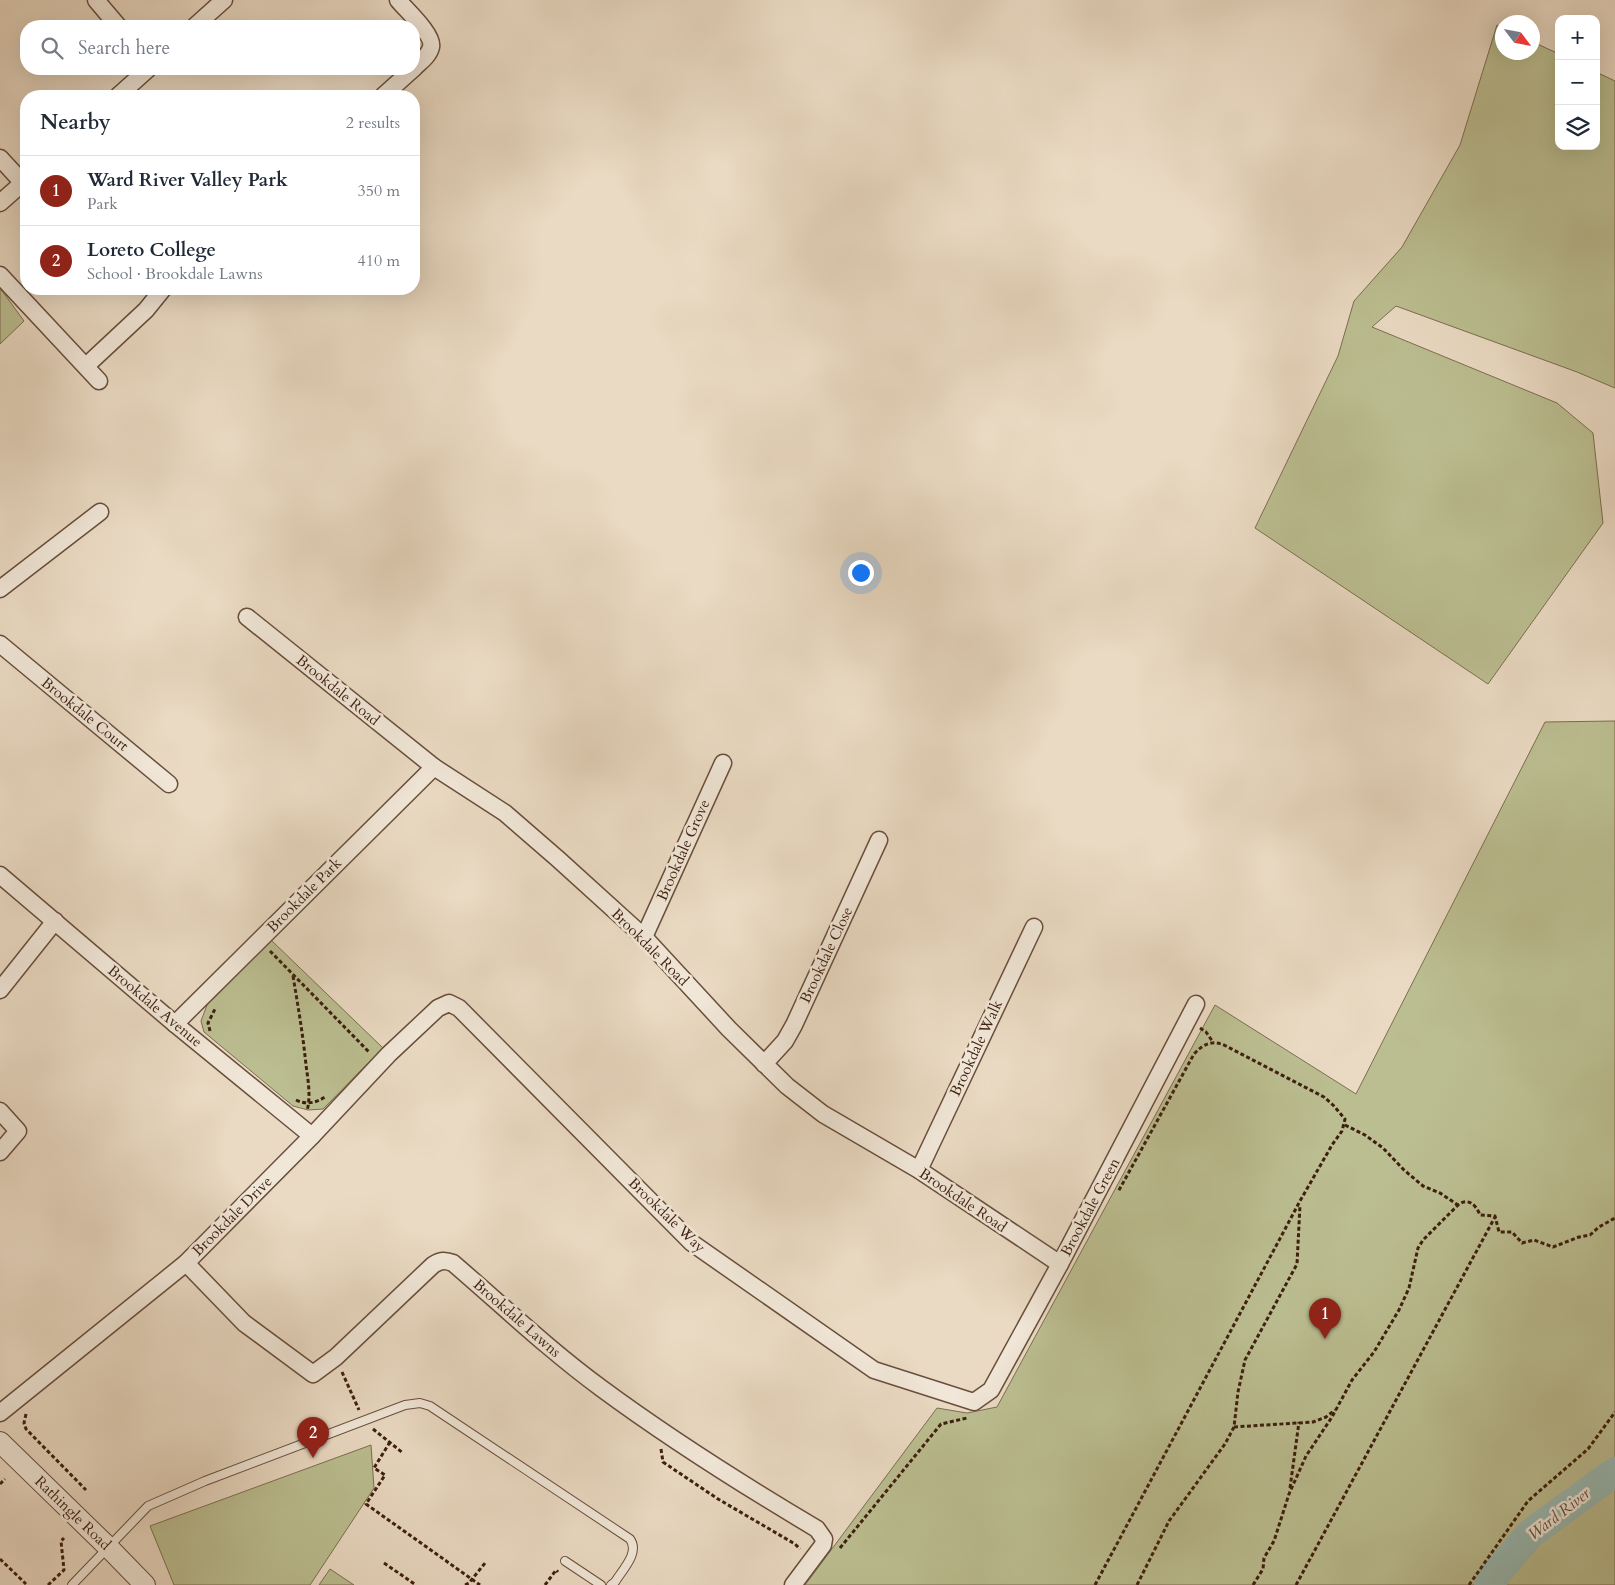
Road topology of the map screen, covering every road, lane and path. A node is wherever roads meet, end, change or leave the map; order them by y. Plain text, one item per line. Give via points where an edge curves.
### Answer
1 (96, 0) edge
2 (224, 0) edge
3 (398, 0) edge
4 (113, 20) edge
5 (202, 20) edge
6 (415, 20) edge
7 (420, 25) edge
8 (420, 62) edge
9 (141, 75) edge
10 (406, 75) edge
11 (125, 90) edge
12 (389, 90) edge
13 (0, 158) edge
14 (20, 177) edge
15 (20, 185) edge
16 (0, 204) edge
17 (0, 275) edge
18 (158, 295) edge
19 (86, 366) junction
20 (99, 381) dead end
21 (100, 512) dead end
22 (0, 589) edge
23 (247, 617) dead end
24 (0, 644) edge
25 (723, 763) dead end
26 (434, 767) junction
27 (170, 784) dead end
28 (879, 840) dead end
29 (0, 875) edge
30 (56, 921) junction
31 (1034, 927) dead end
32 (265, 934) junction
33 (644, 937) junction
34 (293, 976) junction
35 (0, 990) edge
36 (449, 1003) joint
37 (220, 1004) dead end
38 (1196, 1004) dead end
39 (175, 1024) junction
40 (210, 1033) dead end
41 (363, 1060) dead end
42 (764, 1064) junction
43 (328, 1094) dead end
44 (290, 1096) dead end
45 (309, 1103) junction
46 (0, 1111) edge
47 (1345, 1125) junction
48 (307, 1132) junction
49 (0, 1152) edge
50 (919, 1170) junction
51 (1113, 1201) dead end
52 (1300, 1202) junction
53 (1458, 1204) junction
54 (1495, 1216) junction
55 (1615, 1218) edge
56 (186, 1263) junction
57 (1060, 1264) junction
58 (974, 1402) junction
59 (1338, 1407) junction
60 (30, 1408) dead end
61 (1615, 1412) edge
62 (0, 1413) edge
63 (1299, 1422) junction
64 (1234, 1427) junction
65 (0, 1442) edge
66 (390, 1442) dead end
67 (656, 1444) dead end
68 (5, 1479) dead end
69 (0, 1484) edge
70 (86, 1490) dead end
71 (1289, 1494) junction
72 (64, 1538) dead end
73 (109, 1548) junction
74 (834, 1554) dead end
75 (798, 1555) dead end
76 (0, 1559) edge
77 (565, 1561) dead end
78 (384, 1563) dead end
79 (485, 1563) dead end
80 (563, 1575) dead end
81 (472, 1580) junction
82 (26, 1584) edge
83 (48, 1585) edge
84 (72, 1585) edge
85 (145, 1585) edge
86 (416, 1585) edge
87 (465, 1585) edge
88 (480, 1585) edge
89 (546, 1585) edge
90 (601, 1585) edge
91 (611, 1585) edge
92 (793, 1585) edge
93 (1095, 1585) edge
94 (1137, 1585) edge
95 (1253, 1585) edge
96 (1296, 1585) edge
97 (1470, 1585) edge

1 - 4 street
2 - 5 street
3 - 6 street
7 - 8 street via 431,38 431,47
9 - 11 street
10 - 12 street
13 - 14 street
15 - 16 street
17 - 19 street
18 - 19 street
19 - 20 street
21 - 22 street
23 - 26 street, Brookdale Road
24 - 27 street, Brookdale Court
25 - 33 street, Brookdale Grove
26 - 32 street, Brookdale Park
26 - 33 street, Brookdale Road via 505,813
28 - 42 street, Brookdale Close via 794,1025 785,1041
29 - 30 street, Brookdale Avenue
30 - 35 street
30 - 39 street, Brookdale Avenue
31 - 50 street, Brookdale Walk
32 - 34 path via 271,954
32 - 39 street, Brookdale Park
33 - 42 street, Brookdale Road
34 - 41 path via 370,1053
34 - 45 path via 302,1027
36 - 48 street, Brookdale Drive via 438,1008
36 - 58 street, Brookdale Way via 459,1008 692,1243 874,1370
37 - 40 path via 208,1022
38 - 57 street, Brookdale Green
39 - 48 street, Brookdale Avenue
42 - 50 street, Brookdale Road via 823,1114
43 - 45 path via 318,1102
44 - 45 path via 298,1102
45 - 48 path
46 - 49 street via 18,1131
47 - 51 path via 1342,1115 1324,1097 1224,1044 1206,1044 1194,1054
47 - 52 path
47 - 53 path via 1365,1134 1383,1148 1423,1186
48 - 56 street, Brookdale Drive
50 - 57 street, Brookdale Road
52 - 64 path via 1297,1264 1246,1360
52 - 93 path
53 - 54 path via 1469,1202 1476,1206 1480,1215
53 - 59 path via 1418,1248 1409,1288 1399,1310 1374,1352 1352,1380
54 - 55 path via 1500,1232 1512,1232 1522,1243 1534,1240 1553,1247 1590,1236
54 - 96 path
56 - 62 street, Brookdale Drive
56 - 92 street, Brookdale Lawns via 244,1324 313,1374 336,1357 433,1264 447,1260 453,1263 600,1387 726,1474 817,1529 824,1539 823,1545
57 - 58 street, Brookdale Green via 991,1390
58 - 74 path via 975,1416 941,1424
59 - 63 path via 1313,1422
59 - 71 path via 1306,1456
60 - 70 path via 24,1416 26,1429
61 - 97 path via 1588,1448 1528,1501
63 - 64 path
63 - 71 path
64 - 94 path via 1169,1521
65 - 73 street, Rathingle Road
66 - 81 path via 374,1468 384,1475 366,1504
67 - 75 path via 661,1447 663,1462 795,1544 800,1550
68 - 69 path
71 - 95 path via 1274,1541
72 - 83 path via 61,1541 64,1570
73 - 84 lane
73 - 85 street, Rathingle Road
73 - 91 lane via 156,1501 404,1405 420,1403 430,1406 630,1539 634,1548 632,1555
76 - 82 path
77 - 90 lane
78 - 86 path
79 - 81 path
80 - 89 path via 556,1570
81 - 87 path
81 - 88 path

